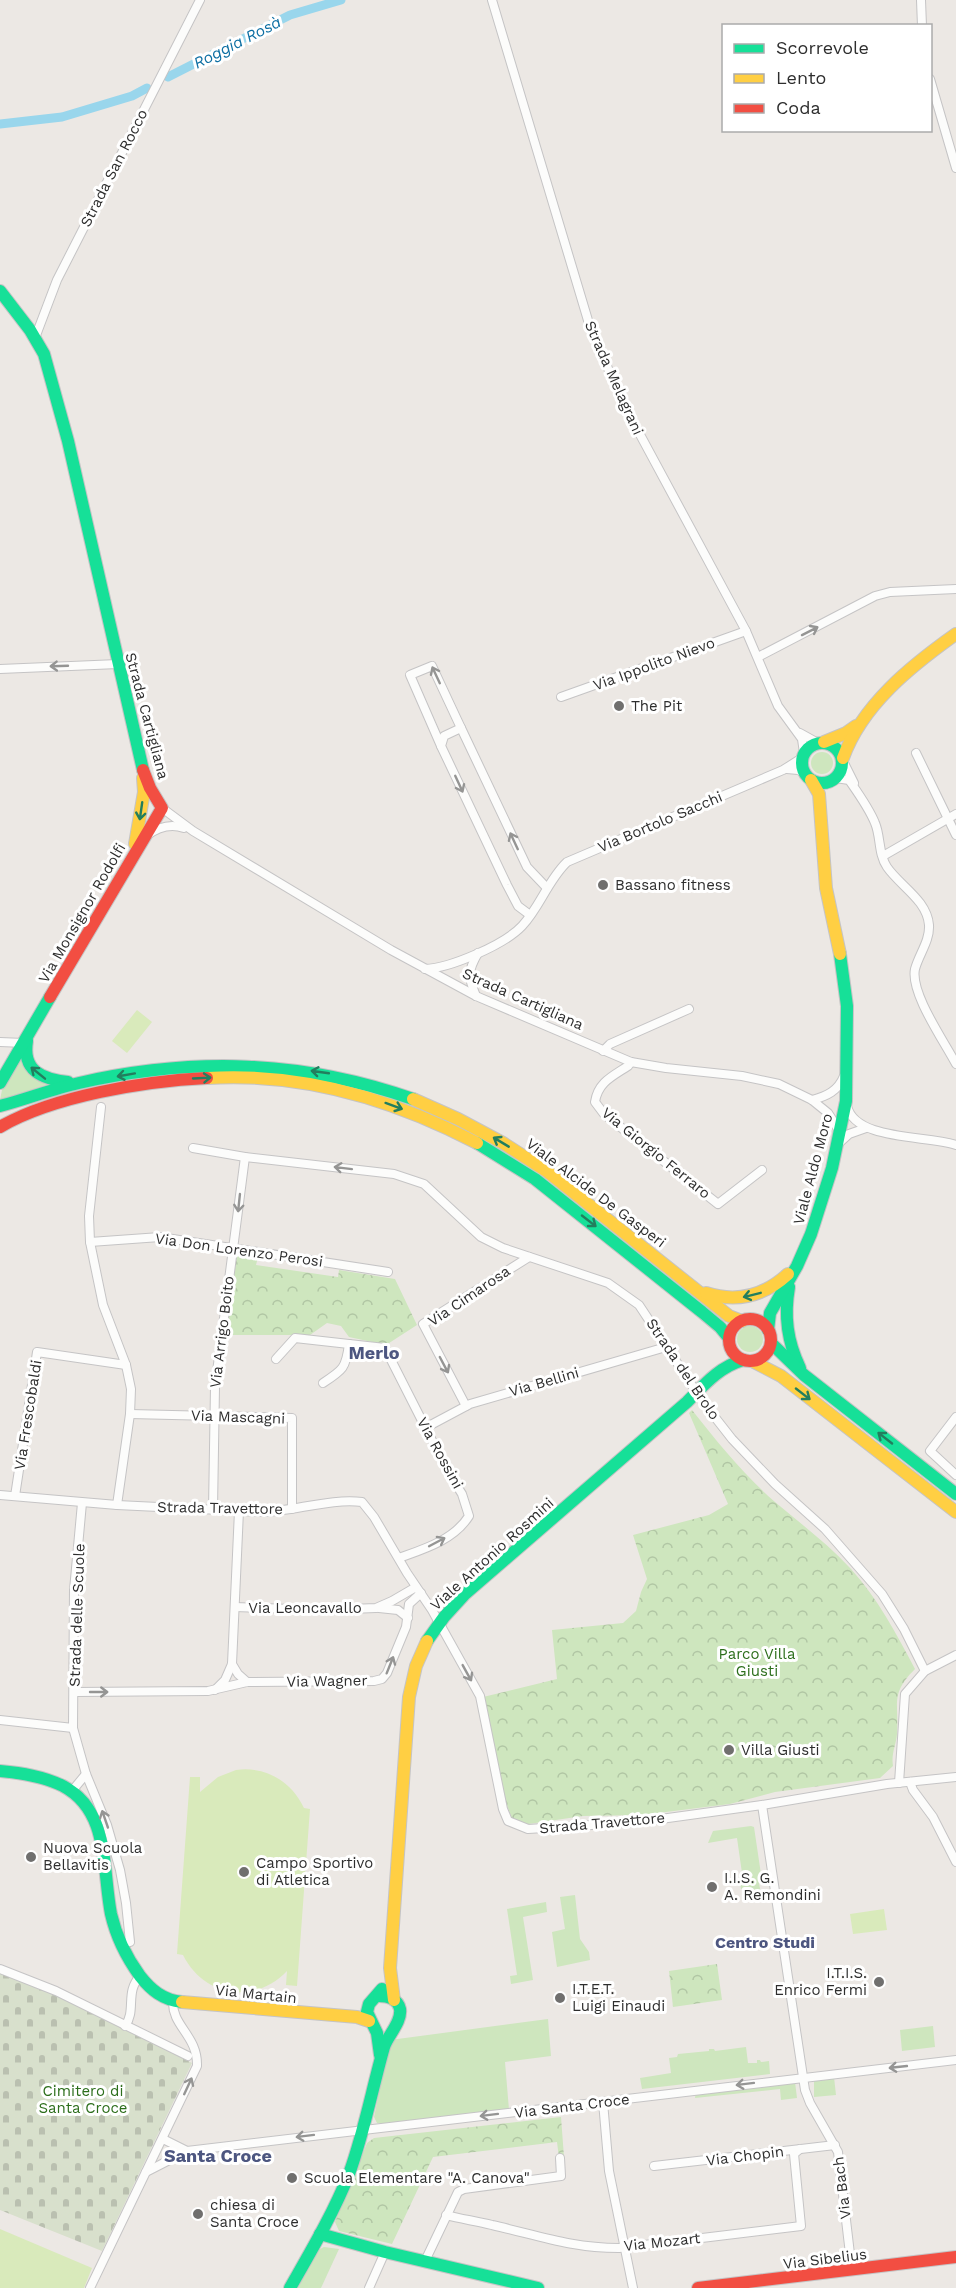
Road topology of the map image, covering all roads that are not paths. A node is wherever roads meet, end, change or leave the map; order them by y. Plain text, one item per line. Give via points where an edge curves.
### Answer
1 (200, 0) edge
2 (492, 0) edge
3 (922, 1) edge
4 (922, 24) edge
5 (932, 86) edge
6 (956, 168) edge
7 (0, 291) edge
8 (35, 338) junction
9 (956, 589) edge
10 (746, 631) junction
11 (956, 634) edge
12 (758, 657) junction
13 (118, 664) junction
14 (0, 669) edge
15 (561, 697) dead end
16 (862, 721) junction
17 (461, 728) junction
18 (796, 731) junction
19 (821, 742) junction
20 (441, 746) junction
21 (916, 753) dead end
22 (803, 756) junction
23 (843, 760) junction
24 (142, 768) junction
25 (783, 770) junction
26 (808, 777) junction
27 (833, 780) junction
28 (855, 789) junction
29 (162, 808) junction
30 (952, 816) edge
31 (821, 822) junction
32 (193, 831) junction
33 (956, 835) edge
34 (141, 841) junction
35 (133, 854) junction
36 (883, 856) junction
37 (547, 888) junction
38 (530, 915) junction
39 (478, 953) junction
40 (461, 960) junction
41 (470, 967) junction
42 (425, 969) junction
43 (451, 984) junction
44 (476, 996) junction
45 (689, 1009) dead end
46 (27, 1038) junction
47 (0, 1042) edge
48 (603, 1051) junction
49 (631, 1062) junction
50 (956, 1064) edge
51 (847, 1070) junction
52 (0, 1083) edge
53 (79, 1083) junction
54 (812, 1100) junction
55 (846, 1101) junction
56 (0, 1106) edge
57 (101, 1107) dead end
58 (0, 1127) edge
59 (866, 1128) junction
60 (839, 1138) junction
61 (956, 1145) edge
62 (193, 1148) dead end
63 (245, 1157) junction
64 (762, 1170) dead end
65 (90, 1242) junction
66 (233, 1249) junction
67 (528, 1257) junction
68 (794, 1271) junction
69 (388, 1272) dead end
70 (699, 1291) junction
71 (776, 1303) junction
72 (747, 1320) junction
73 (768, 1330) junction
74 (729, 1341) junction
75 (771, 1343) junction
76 (349, 1344) junction
77 (666, 1347) junction
78 (276, 1359) dead end
79 (749, 1361) junction
80 (126, 1365) junction
81 (722, 1369) junction
82 (804, 1375) junction
83 (323, 1383) dead end
84 (697, 1393) junction
85 (466, 1406) junction
86 (130, 1414) junction
87 (214, 1415) junction
88 (956, 1417) edge
89 (425, 1428) junction
90 (956, 1475) edge
91 (956, 1494) edge
92 (0, 1495) edge
93 (15, 1496) junction
94 (82, 1503) junction
95 (117, 1505) junction
96 (213, 1509) junction
97 (292, 1509) junction
98 (238, 1511) junction
99 (956, 1512) edge
100 (399, 1558) junction
101 (418, 1590) junction
102 (235, 1607) junction
103 (376, 1608) junction
104 (408, 1618) junction
105 (439, 1621) junction
106 (956, 1654) edge
107 (232, 1664) junction
108 (925, 1671) junction
109 (247, 1682) junction
110 (215, 1690) junction
111 (75, 1692) junction
112 (0, 1720) edge
113 (73, 1728) junction
114 (0, 1771) edge
115 (86, 1774) junction
116 (953, 1778) edge
117 (910, 1782) junction
118 (899, 1783) junction
119 (72, 1791) junction
120 (762, 1805) junction
121 (956, 1862) edge
122 (119, 1865) junction
123 (106, 1873) junction
124 (130, 1942) dead end
125 (390, 1968) junction
126 (0, 1969) edge
127 (141, 1975) junction
128 (374, 1999) junction
129 (394, 2000) junction
130 (173, 2002) junction
131 (335, 2016) junction
132 (372, 2025) junction
133 (125, 2026) junction
134 (393, 2028) junction
135 (188, 2056) dead end
136 (381, 2059) junction
137 (956, 2060) edge
138 (803, 2077) junction
139 (603, 2102) junction
140 (363, 2129) junction
141 (163, 2139) junction
142 (836, 2145) junction
143 (800, 2149) junction
144 (187, 2151) junction
145 (561, 2158) dead end
146 (654, 2166) dead end
147 (146, 2172) junction
148 (446, 2215) junction
149 (320, 2234) junction
150 (626, 2247) junction
151 (385, 2252) junction
152 (956, 2257) edge
153 (425, 2261) junction
154 (852, 2271) junction
155 (714, 2287) edge
156 (90, 2288) edge
157 (290, 2288) edge
158 (369, 2288) edge
159 (538, 2288) edge
160 (633, 2288) edge
161 (698, 2288) edge

1 - 8 street, Strada San Rocco via 57,280
2 - 10 street, Strada Melagrani via 590,327 622,403
3 - 4 street
5 - 6 street
7 - 8 main road, Strada Cartigliana
8 - 13 main road, Strada Cartigliana via 44,354 68,441
12 -> 9 street via 875,596
10 - 12 street, Strada Melagrani
10 - 15 street, Via Ippolito Nievo
11 - 16 main road, Viale Aldo Moro via 910,668
12 - 18 street, Strada Melagrani via 778,705
13 -> 14 street
13 - 24 main road, Strada Cartigliana
16 - 19 main road, Viale Aldo Moro via 846,733
16 - 23 main road, Viale Aldo Moro via 852,734
17 - 20 street via 444,736
17 -> 20 street via 432,666 410,675
37 -> 17 street via 527,867
18 - 19 street, Strada Melagrani
18 - 22 street, Strada Melagrani via 804,744
19 - 22 main road, Viale Aldo Moro via 810,746
19 - 23 main road via 838,749
20 -> 38 street via 518,906
21 - 30 street
22 - 25 street, Via Bortolo Sacchi
22 - 26 main road, Viale Aldo Moro
23 - 27 main road, Viale Aldo Moro via 840,773
23 - 28 street
24 - 29 main road, Strada Cartigliana
24 -> 35 main road via 144,792
25 - 26 street via 791,768
25 - 37 street, Via Bortolo Sacchi via 567,862
26 - 27 main road via 817,783
26 - 31 main road, Viale Aldo Moro via 819,794
27 - 28 street via 849,780
27 - 31 main road, Viale Aldo Moro
28 - 36 street via 876,824
29 - 32 street, Strada Cartigliana
29 - 34 main road, Via Monsignor Rodolfi
30 - 33 street
30 - 36 street
31 - 51 main road, Viale Aldo Moro via 825,888 847,1006
32 - 34 street via 164,826
32 - 42 street, Strada Cartigliana
34 - 35 main road, Via Monsignor Rodolfi
35 - 46 main road, Via Monsignor Rodolfi
36 - 50 street via 885,865 922,905 928,925 915,982
37 - 38 street, Via Bortolo Sacchi
38 - 39 street, Via Bortolo Sacchi via 521,927
39 - 40 street, Via Bortolo Sacchi
39 - 41 street, Via Bortolo Sacchi
40 - 42 street, Via Bortolo Sacchi
40 - 43 street via 454,967
41 - 43 street, Via Bortolo Sacchi
41 - 44 street
42 - 43 street, Strada Cartigliana
43 - 44 street, Strada Cartigliana
44 - 48 street, Strada Cartigliana
45 - 48 street via 610,1044
46 - 47 street
46 - 52 main road, Via Monsignor Rodolfi
53 -> 46 main road, Via Monsignor Rodolfi via 55,1082 38,1075 26,1058
48 - 49 street, Strada Cartigliana
49 - 54 street, Strada Cartigliana via 761,1079
49 - 64 street, Via Giorgio Ferraro via 597,1091 595,1102 604,1113 718,1204
51 - 54 street via 836,1089
51 - 55 main road, Viale Aldo Moro
53 - 56 main road, Viale Alcide De Gasperi
70 -> 53 main road, Viale Alcide De Gasperi via 549,1173 488,1134 402,1094 329,1073 269,1066 161,1069
54 - 60 street, Strada Cartigliana via 828,1113
55 - 59 street via 851,1118
55 - 60 main road, Viale Aldo Moro
57 - 65 street via 89,1216
58 -> 74 main road, Viale Alcide De Gasperi via 16,1118 92,1095 203,1078 270,1077 369,1097 438,1124 509,1162 633,1255 720,1327
59 - 60 street
59 - 61 street
60 - 68 main road, Viale Aldo Moro via 818,1214
62 - 63 street, Strada del Brolo
63 -> 66 street, Via Arrigo Boito
67 -> 63 street, Strada del Brolo via 481,1237 424,1184 400,1176
65 - 66 street, Via Don Lorenzo Perosi via 160,1237
65 - 80 street via 103,1305
66 - 69 street, Via Don Lorenzo Perosi
66 - 87 street, Via Arrigo Boito
67 - 77 street, Strada del Brolo via 601,1280 624,1293 639,1305
67 -> 85 street, Via Cimarosa via 423,1324
68 -> 70 main road via 757,1295 721,1297
68 - 71 main road, Viale Aldo Moro
68 - 82 main road via 786,1303 786,1329 790,1350
70 - 72 main road, Viale Alcide De Gasperi via 729,1316
71 - 72 main road, Viale Aldo Moro
71 - 73 main road, Viale Aldo Moro
72 - 73 main road, Viale Alcide De Gasperi via 762,1322
72 - 74 main road via 734,1326
73 - 75 main road
74 - 79 main road, Viale Alcide De Gasperi via 732,1351
74 - 81 main road, Viale Antonio Rosmini
75 - 79 main road via 766,1353
75 - 82 main road
76 - 78 street, Via Rossini via 295,1338
76 - 83 street via 342,1371
76 - 89 street, Via Rossini via 385,1348
77 - 84 street, Strada del Brolo
77 - 85 street, Via Bellini
79 - 81 main road, Viale Antonio Rosmini
79 -> 99 main road, Viale Alcide De Gasperi via 781,1376
80 - 86 street
80 - 93 street, Via Frescobaldi via 37,1352
81 - 84 main road, Viale Antonio Rosmini
91 -> 82 main road
84 - 105 main road, Viale Antonio Rosmini via 465,1594
84 - 108 street, Strada del Brolo via 732,1439 825,1529 882,1594
85 - 89 street, Via Bellini
86 - 87 street, Via Mascagni
86 - 95 street
87 - 96 street, Via Arrigo Boito
87 - 97 street, Via Mascagni via 292,1418
88 - 90 street via 930,1451
100 -> 89 street, Via Rossini via 436,1544 469,1516 462,1494
92 - 93 street, Strada Travettore
93 - 94 street, Strada Travettore
94 - 95 street, Strada Travettore
94 - 111 street, Strada delle Scuole via 74,1590
95 - 96 street, Strada Travettore
96 - 98 street, Strada Travettore
97 - 98 street, Strada Travettore
97 - 100 street, Strada Travettore via 362,1502
98 - 102 street, Via Leoncavallo
100 - 101 street, Strada Travettore
101 - 103 street, Via Leoncavallo
101 - 104 street, Via Wagner via 409,1604
101 - 105 street, Strada Travettore
102 - 103 street, Via Leoncavallo
102 - 107 street, Via Leoncavallo
103 - 104 street, Via Leoncavallo via 399,1610
109 -> 104 street, Via Wagner via 382,1679
105 -> 120 street, Strada Travettore via 480,1696 508,1821 528,1830 639,1822
105 - 125 main road, Viale Antonio Rosmini via 421,1652 409,1697
106 - 108 street
107 - 109 street
107 - 110 street, Via Leoncavallo
108 - 118 street via 905,1694
109 - 110 street, Via Wagner
111 -> 110 street, Via Wagner
111 - 113 street, Strada delle Scuole
112 - 113 street
113 - 115 street, Strada delle Scuole
114 - 119 main road via 36,1775
115 - 119 street
122 -> 115 street, Strada delle Scuole
116 - 117 street, Strada Travettore
117 - 118 street, Strada Travettore
117 - 121 street
118 - 120 street, Strada Travettore
119 - 123 main road via 95,1820
120 - 138 street, Via Bach
122 - 123 street
122 - 124 street, Strada delle Scuole
123 - 127 main road via 118,1937
125 - 128 main road, Viale Antonio Rosmini
125 - 129 main road, Viale Antonio Rosmini
126 - 133 street via 56,1991
127 - 130 main road via 158,1995
127 - 133 street via 132,1987 129,2021
128 - 129 main road
128 - 131 main road, Via Martain via 357,2010
128 - 132 main road, Viale Antonio Rosmini via 366,2011
129 - 134 main road, Viale Antonio Rosmini via 400,2016
130 - 131 main road, Via Martain
141 -> 130 street via 197,2066 195,2046 174,2014
131 - 132 main road, Via Martain via 357,2017
132 - 134 main road via 382,2030
132 - 136 main road, Viale Antonio Rosmini
133 - 135 street
134 - 136 main road, Viale Antonio Rosmini
136 - 140 main road, Viale Antonio Rosmini
137 -> 138 street, Via Santa Croce
138 -> 139 street, Via Santa Croce
138 - 142 street, Via Bach via 810,2103
139 -> 140 street, Via Santa Croce
139 - 150 street via 609,2171
140 -> 144 street, Via Santa Croce
140 - 149 main road, Viale Antonio Rosmini via 348,2174
141 - 144 street
141 - 147 street
142 - 143 street, Via Chopin
142 - 154 street, Via Bach
143 - 146 street, Via Chopin
143 - 150 street, Via Mozart via 794,2154 801,2226
144 - 147 street, Via Santa Croce
145 - 148 street via 561,2176 461,2190
147 - 156 street
148 - 150 street, Via Mozart via 581,2247
148 - 153 street
149 - 151 main road
149 - 157 main road, Viale Antonio Rosmini
150 - 160 street
151 - 153 main road
151 - 158 street
152 - 154 main road, Via Sibelius
153 - 159 main road
154 - 155 main road, Via Sibelius
155 - 161 main road, Via Sibelius

